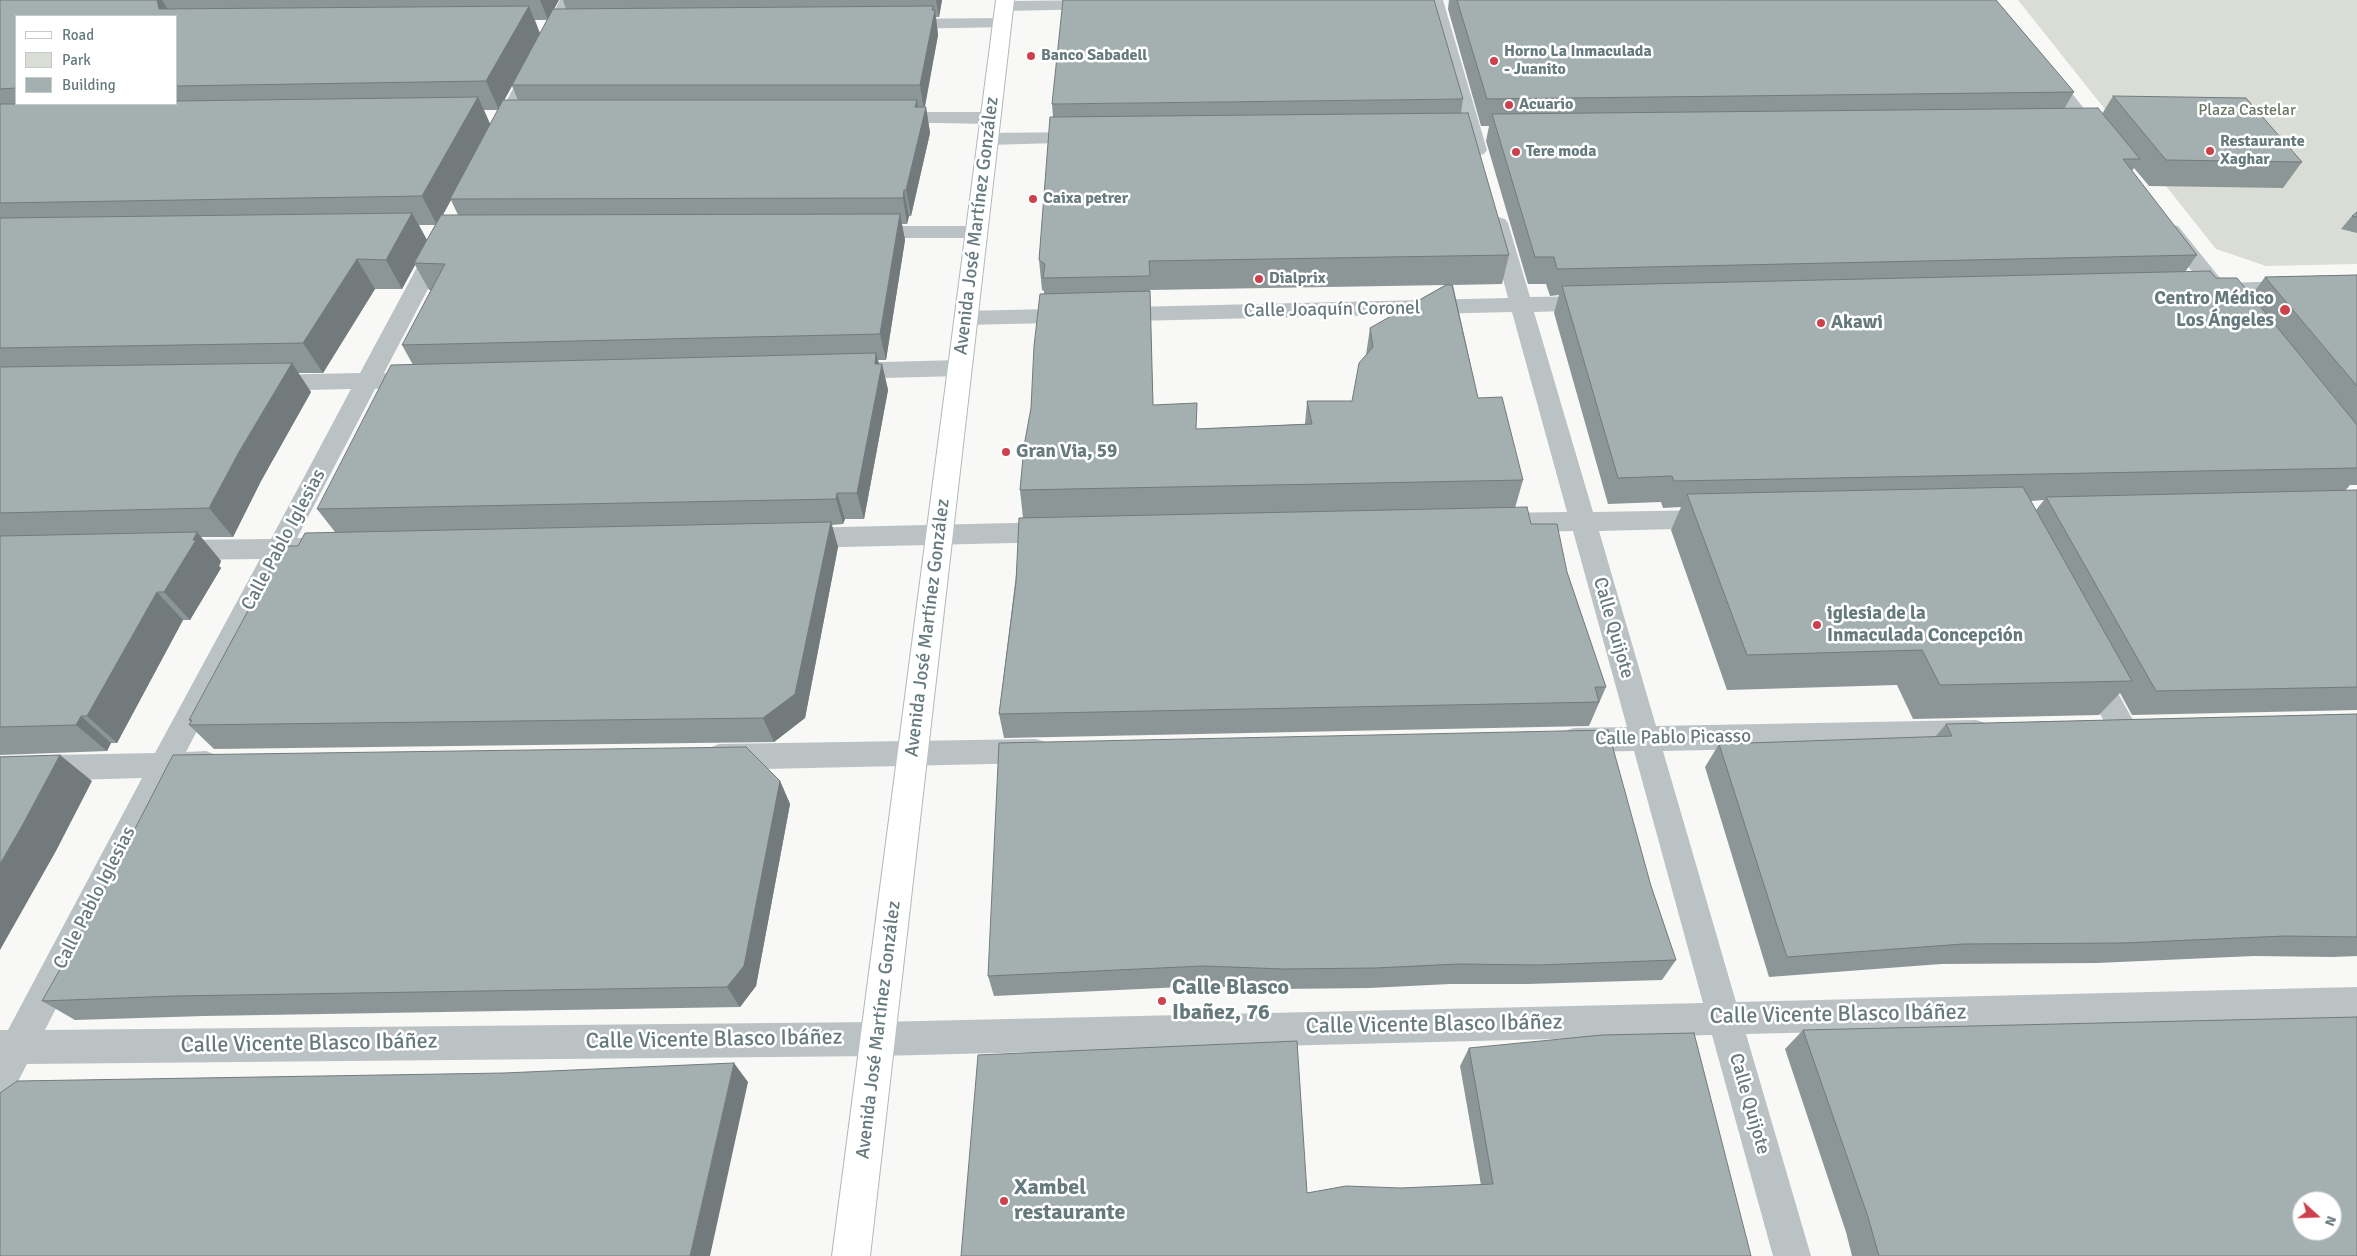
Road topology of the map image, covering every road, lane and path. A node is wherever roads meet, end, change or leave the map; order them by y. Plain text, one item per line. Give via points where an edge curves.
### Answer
1 (569, 0) edge
2 (1434, 0) edge
3 (1116, 4) edge
4 (1004, 10) edge
5 (882, 24) edge
6 (2035, 60) edge
7 (871, 118) edge
8 (989, 129) junction
9 (1106, 138) edge
10 (2107, 151) edge
11 (488, 153) edge
12 (1483, 170) edge
13 (1491, 198) edge
14 (2156, 212) edge
15 (445, 231) edge
16 (847, 232) edge
17 (976, 232) junction
18 (2357, 286) edge
19 (2188, 290) edge
20 (2218, 290) junction
21 (1620, 303) edge
22 (1522, 305) junction
23 (966, 318) junction
24 (2242, 320) edge
25 (960, 368) junction
26 (827, 371) edge
27 (408, 381) edge
28 (368, 382) junction
29 (249, 383) edge
30 (1740, 518) edge
31 (1583, 521) junction
32 (1474, 524) edge
33 (1079, 532) edge
34 (940, 534) junction
35 (779, 538) edge
36 (344, 547) edge
37 (279, 549) junction
38 (150, 551) edge
39 (2081, 651) edge
40 (2152, 728) edge
41 (2123, 729) junction
42 (2094, 730) edge
43 (2006, 731) edge
44 (1646, 739) junction
45 (1552, 740) edge
46 (1060, 751) edge
47 (913, 754) junction
48 (690, 757) edge
49 (234, 764) edge
50 (164, 765) junction
51 (0, 769) edge
52 (2357, 1003) edge
53 (1724, 1018) junction
54 (878, 1039) junction
55 (9, 1047) edge
56 (0, 1081) edge
57 (851, 1256) edge
58 (1792, 1256) edge

1 - 11 street
2 - 12 street
3 - 4 street
4 - 5 street
4 - 8 street, Avenida José Martínez González
6 - 10 street via 2079,128
7 - 8 street
8 - 9 street
8 - 17 street, Avenida José Martínez González
13 - 22 street, Calle Quijote
14 - 20 street
15 - 28 street, Calle Pablo Iglesias
16 - 17 street
17 - 23 street, Avenida José Martínez González
18 - 20 street
19 - 20 street
20 - 24 street
21 - 22 street, Calle Joaquín Coronel
22 - 23 street, Calle Joaquín Coronel
22 - 31 street, Calle Quijote
23 - 25 street, Avenida José Martínez González
25 - 26 street
25 - 34 street, Avenida José Martínez González
27 - 28 street
28 - 29 street
28 - 37 street, Calle Pablo Iglesias
30 - 31 street
31 - 32 street
31 - 44 street, Calle Quijote
33 - 34 street
34 - 35 street
34 - 47 street, Avenida José Martínez González
36 - 37 street
37 - 38 street
37 - 50 street, Calle Pablo Iglesias
39 - 41 street
40 - 41 street
41 - 42 street
43 - 44 street, Calle Pablo Picasso
44 - 45 street, Calle Pablo Picasso
44 - 53 street, Calle Quijote
46 - 47 street
47 - 48 street
47 - 54 street, Avenida José Martínez González
49 - 50 street
50 - 51 street
50 - 55 street, Calle Pablo Iglesias
52 - 53 street, Calle Vicente Blasco Ibáñez
53 - 54 street, Calle Vicente Blasco Ibáñez
53 - 58 street, Calle Quijote
54 - 55 street, Calle Vicente Blasco Ibáñez
54 - 57 street, Avenida José Martínez González
55 - 56 street, Calle Pablo Iglesias

